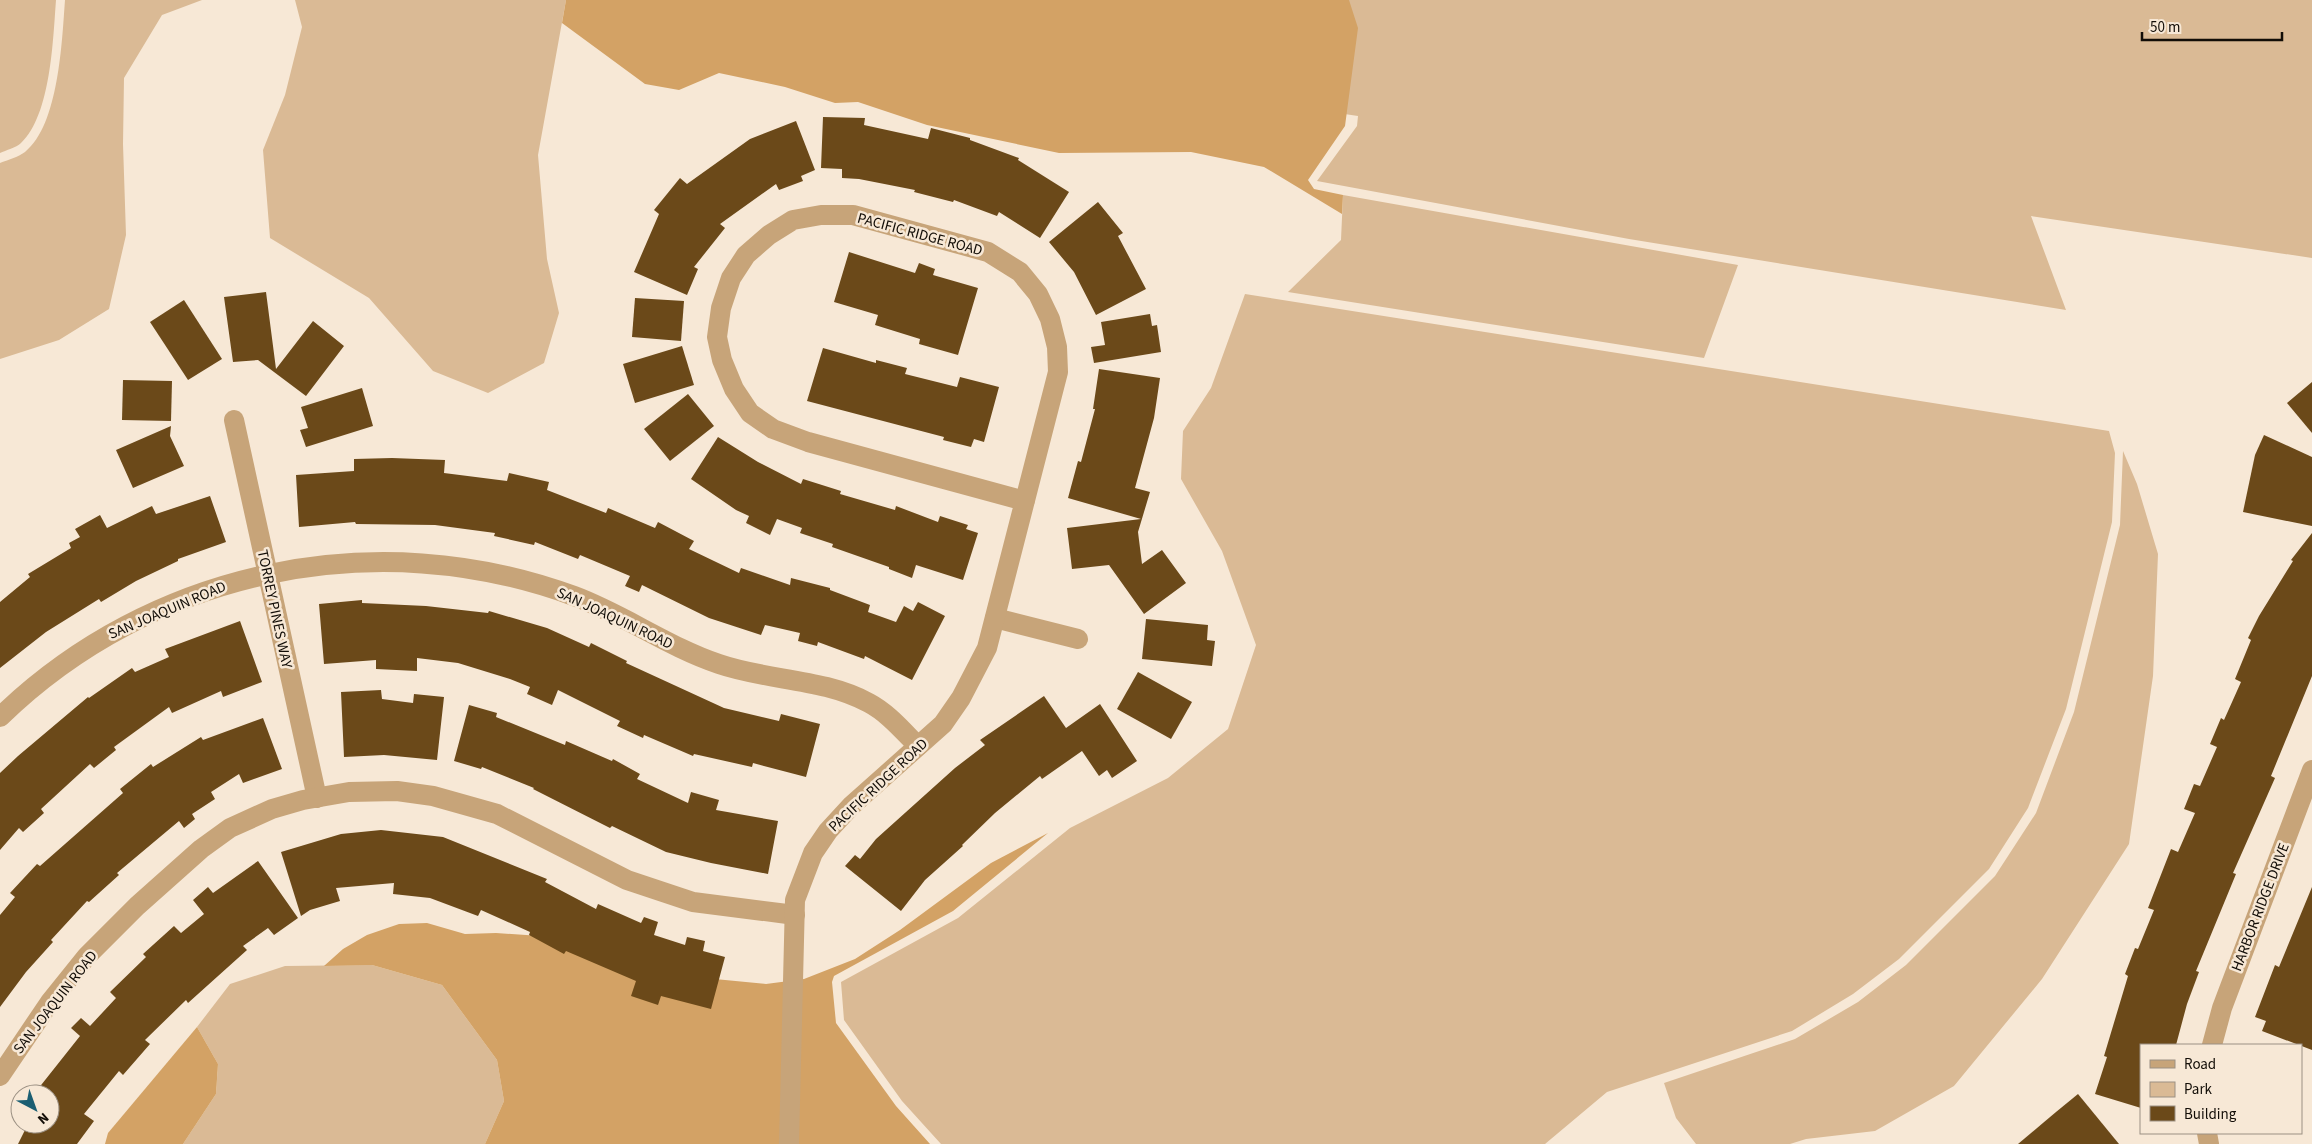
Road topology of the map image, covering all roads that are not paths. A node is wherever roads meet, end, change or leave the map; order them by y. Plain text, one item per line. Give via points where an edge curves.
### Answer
1 (234, 420) dead end
2 (1025, 501) junction
3 (268, 574) junction
4 (995, 618) junction
5 (1078, 639) dead end
6 (0, 717) edge
7 (918, 746) junction
8 (2312, 770) edge
9 (317, 798) junction
10 (795, 915) junction
11 (2212, 1044) edge
12 (0, 1076) edge
13 (789, 1144) edge

1 - 3 street, TORREY PINES WAY
2 - 2 street, PACIFIC RIDGE ROAD via 808,442 773,429 750,413 734,389 717,337 720,308 730,278 746,255 793,220 821,215 853,215 988,252 1020,272 1038,294 1050,319 1057,347 1058,372
2 - 4 street, PACIFIC RIDGE ROAD
3 - 6 street, SAN JOAQUIN ROAD via 218,586 109,634 60,667
3 - 7 street, SAN JOAQUIN ROAD via 293,568 366,562 414,563 464,567 528,582 575,596 679,648 719,664 839,690 871,704
3 - 9 street, TORREY PINES WAY
4 - 5 street
4 - 7 street, PACIFIC RIDGE ROAD via 987,648 962,698 944,724
7 - 10 street, PACIFIC RIDGE ROAD via 828,831 813,853 802,880 795,900
8 - 11 street, HARBOR RIDGE DRIVE via 2222,1008
9 - 10 street, SAN JOAQUIN ROAD via 349,792 397,791 433,796 497,814 627,880 693,902
9 - 12 street, SAN JOAQUIN ROAD via 264,813 230,828 137,906 87,956 50,1002
10 - 13 street, PACIFIC RIDGE ROAD

